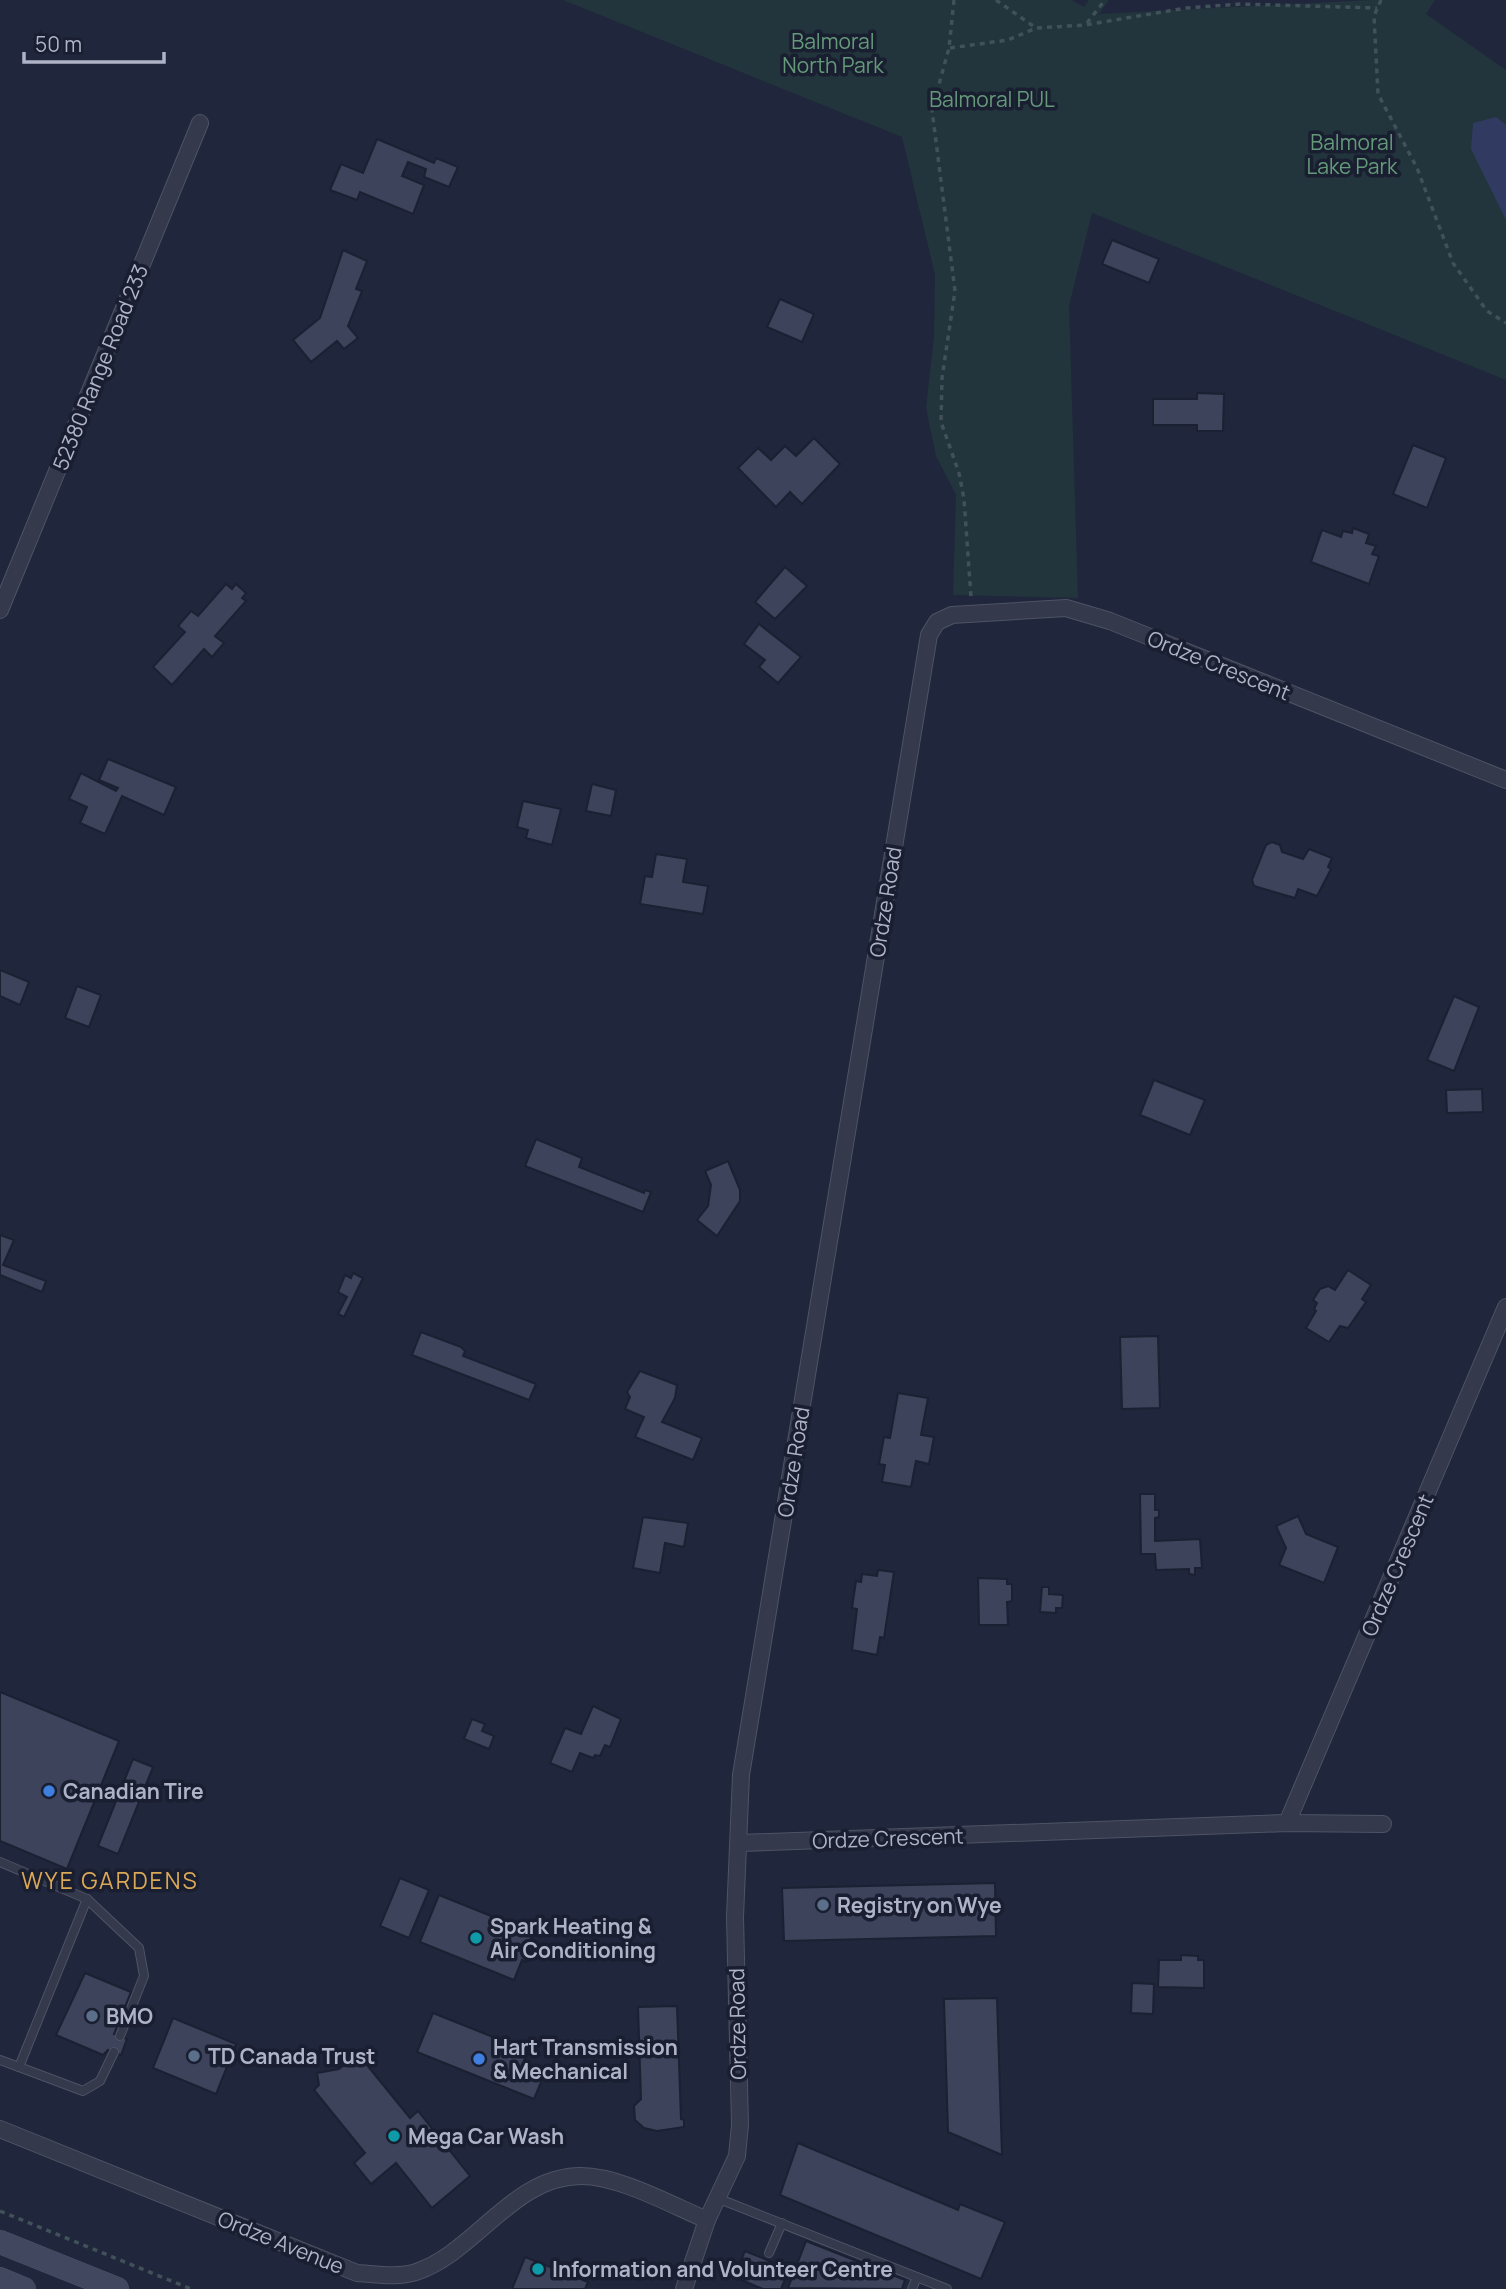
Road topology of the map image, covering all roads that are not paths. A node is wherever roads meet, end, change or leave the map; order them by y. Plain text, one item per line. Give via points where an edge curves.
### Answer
1 (200, 124) dead end
2 (0, 610) edge
3 (929, 635) joint
4 (1506, 780) edge
5 (1506, 1307) edge
6 (1287, 1823) junction
7 (1384, 1824) dead end
8 (740, 1843) junction
9 (0, 1863) edge
10 (87, 1899) junction
11 (120, 2036) dead end
12 (114, 2052) dead end
13 (0, 2060) edge
14 (19, 2067) junction
15 (0, 2129) edge
16 (717, 2198) junction
17 (707, 2220) junction
18 (782, 2223) junction
19 (0, 2242) edge
20 (769, 2253) dead end
21 (917, 2277) junction
22 (0, 2279) edge
23 (686, 2288) edge
24 (24, 2289) edge
25 (117, 2289) edge
26 (912, 2289) edge
27 (947, 2289) edge

1 - 2 street, 52380 Range Road 233
3 - 4 street, Ordze Crescent via 937,622 952,615 1066,608 1110,621
3 - 8 street, Ordze Road via 741,1775
5 - 6 street, Ordze Crescent
6 - 7 street, Ordze Crescent
6 - 8 street, Ordze Crescent
8 - 16 street, Ordze Road via 735,1917 740,2125 737,2156
9 - 10 lane
10 - 11 lane via 139,1948 144,1976
10 - 14 lane
12 - 14 lane via 100,2081 83,2091
13 - 14 lane
15 - 17 street, Ordze Avenue via 357,2273 413,2273 435,2264 551,2180 607,2179
16 - 17 street, Ordze Road
16 - 18 lane
17 - 23 street, Ordze Road
18 - 20 lane
18 - 21 lane
19 - 25 main road
21 - 26 lane
21 - 27 lane
22 - 24 main road

